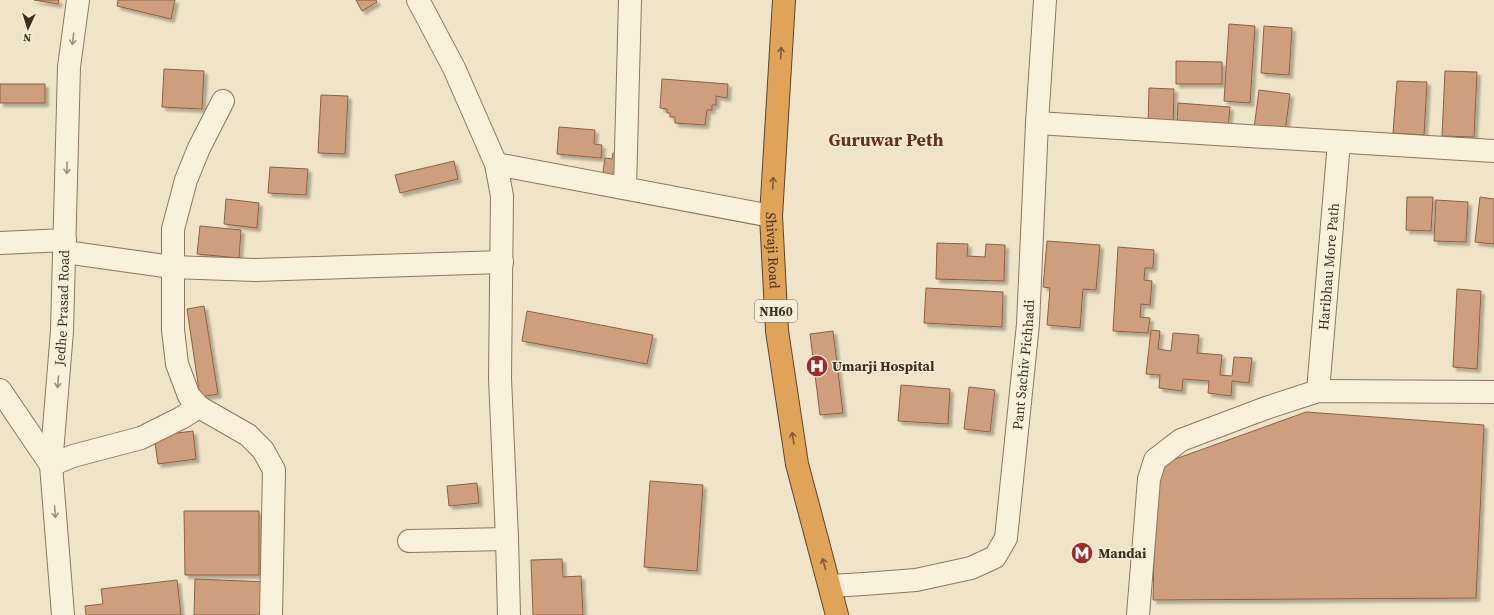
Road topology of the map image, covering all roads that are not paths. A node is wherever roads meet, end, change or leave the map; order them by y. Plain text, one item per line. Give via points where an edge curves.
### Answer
1 (78, 0) edge
2 (418, 0) edge
3 (630, 0) edge
4 (784, 0) edge
5 (1045, 0) edge
6 (224, 101) dead end
7 (1037, 122) junction
8 (1340, 142) junction
9 (1494, 151) edge
10 (496, 164) junction
11 (626, 188) junction
12 (771, 216) junction
13 (0, 243) edge
14 (65, 246) junction
15 (502, 262) junction
16 (172, 268) junction
17 (0, 390) edge
18 (1318, 391) junction
19 (1494, 392) edge
20 (199, 407) junction
21 (51, 465) junction
22 (507, 539) junction
23 (409, 541) dead end
24 (830, 586) junction
25 (63, 615) edge
26 (271, 615) edge
27 (509, 615) edge
28 (837, 615) edge
29 (1138, 615) edge

1 -> 14 street, Jedhe Prasad Road via 69,67
2 - 10 street via 454,68
3 - 11 street
12 -> 4 highway, Shivaji Road / NH60
5 - 7 street, Pant Sachiv Pichhadi
6 - 16 street via 199,148 186,180 173,229
7 - 8 street
7 - 24 street, Pant Sachiv Pichhadi via 1028,324 1006,538 996,558 971,568 916,580
8 - 9 street
8 - 18 street, Haribhau More Path
10 - 11 street
10 - 15 street via 502,196
11 - 12 street
24 -> 12 highway, Shivaji Road / NH60 via 797,464 777,331
13 - 14 street
14 - 16 street
14 -> 21 street, Jedhe Prasad Road via 62,331
15 - 16 street via 255,270
15 - 22 street via 500,378
16 - 20 street via 173,330 177,364 189,396
17 - 21 street
18 - 19 street
18 - 29 street via 1181,440 1155,460 1149,479
20 - 21 street via 141,438 72,456
20 - 26 street via 248,435 263,450 274,470
21 -> 25 street, Jedhe Prasad Road
22 - 23 street
22 - 27 street
24 - 28 highway, Shivaji Road / NH60

